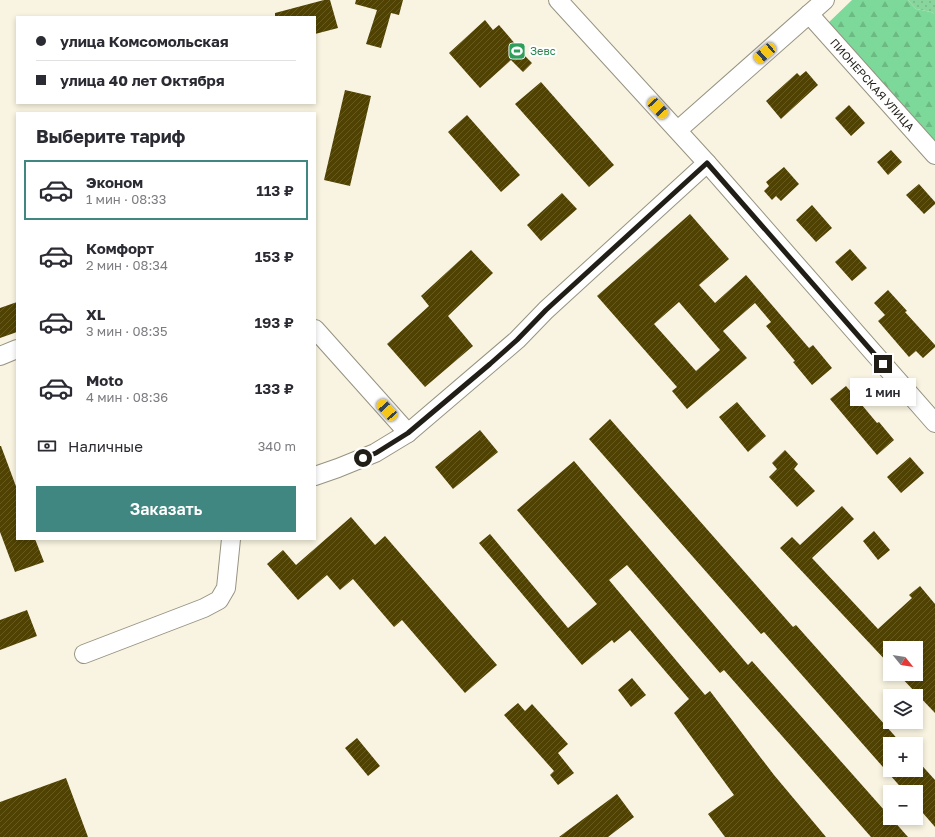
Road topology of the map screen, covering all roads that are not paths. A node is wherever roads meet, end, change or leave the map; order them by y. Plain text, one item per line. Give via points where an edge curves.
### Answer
1 (558, 0) edge
2 (825, 0) edge
3 (809, 14) junction
4 (678, 130) junction
5 (935, 155) edge
6 (707, 163) junction
7 (316, 330) edge
8 (16, 349) edge
9 (0, 356) edge
10 (935, 423) edge
11 (408, 433) junction
12 (316, 476) edge
13 (231, 540) edge
14 (84, 654) dead end

1 - 4 street
2 - 3 street
3 - 4 street
3 - 5 street, ПИОНЕРСКАЯ УЛИЦА
4 - 6 street
6 - 10 street
6 - 11 street via 546,310 517,340
7 - 11 street
8 - 9 street
11 - 12 street via 376,453
13 - 14 street via 226,588 219,600

